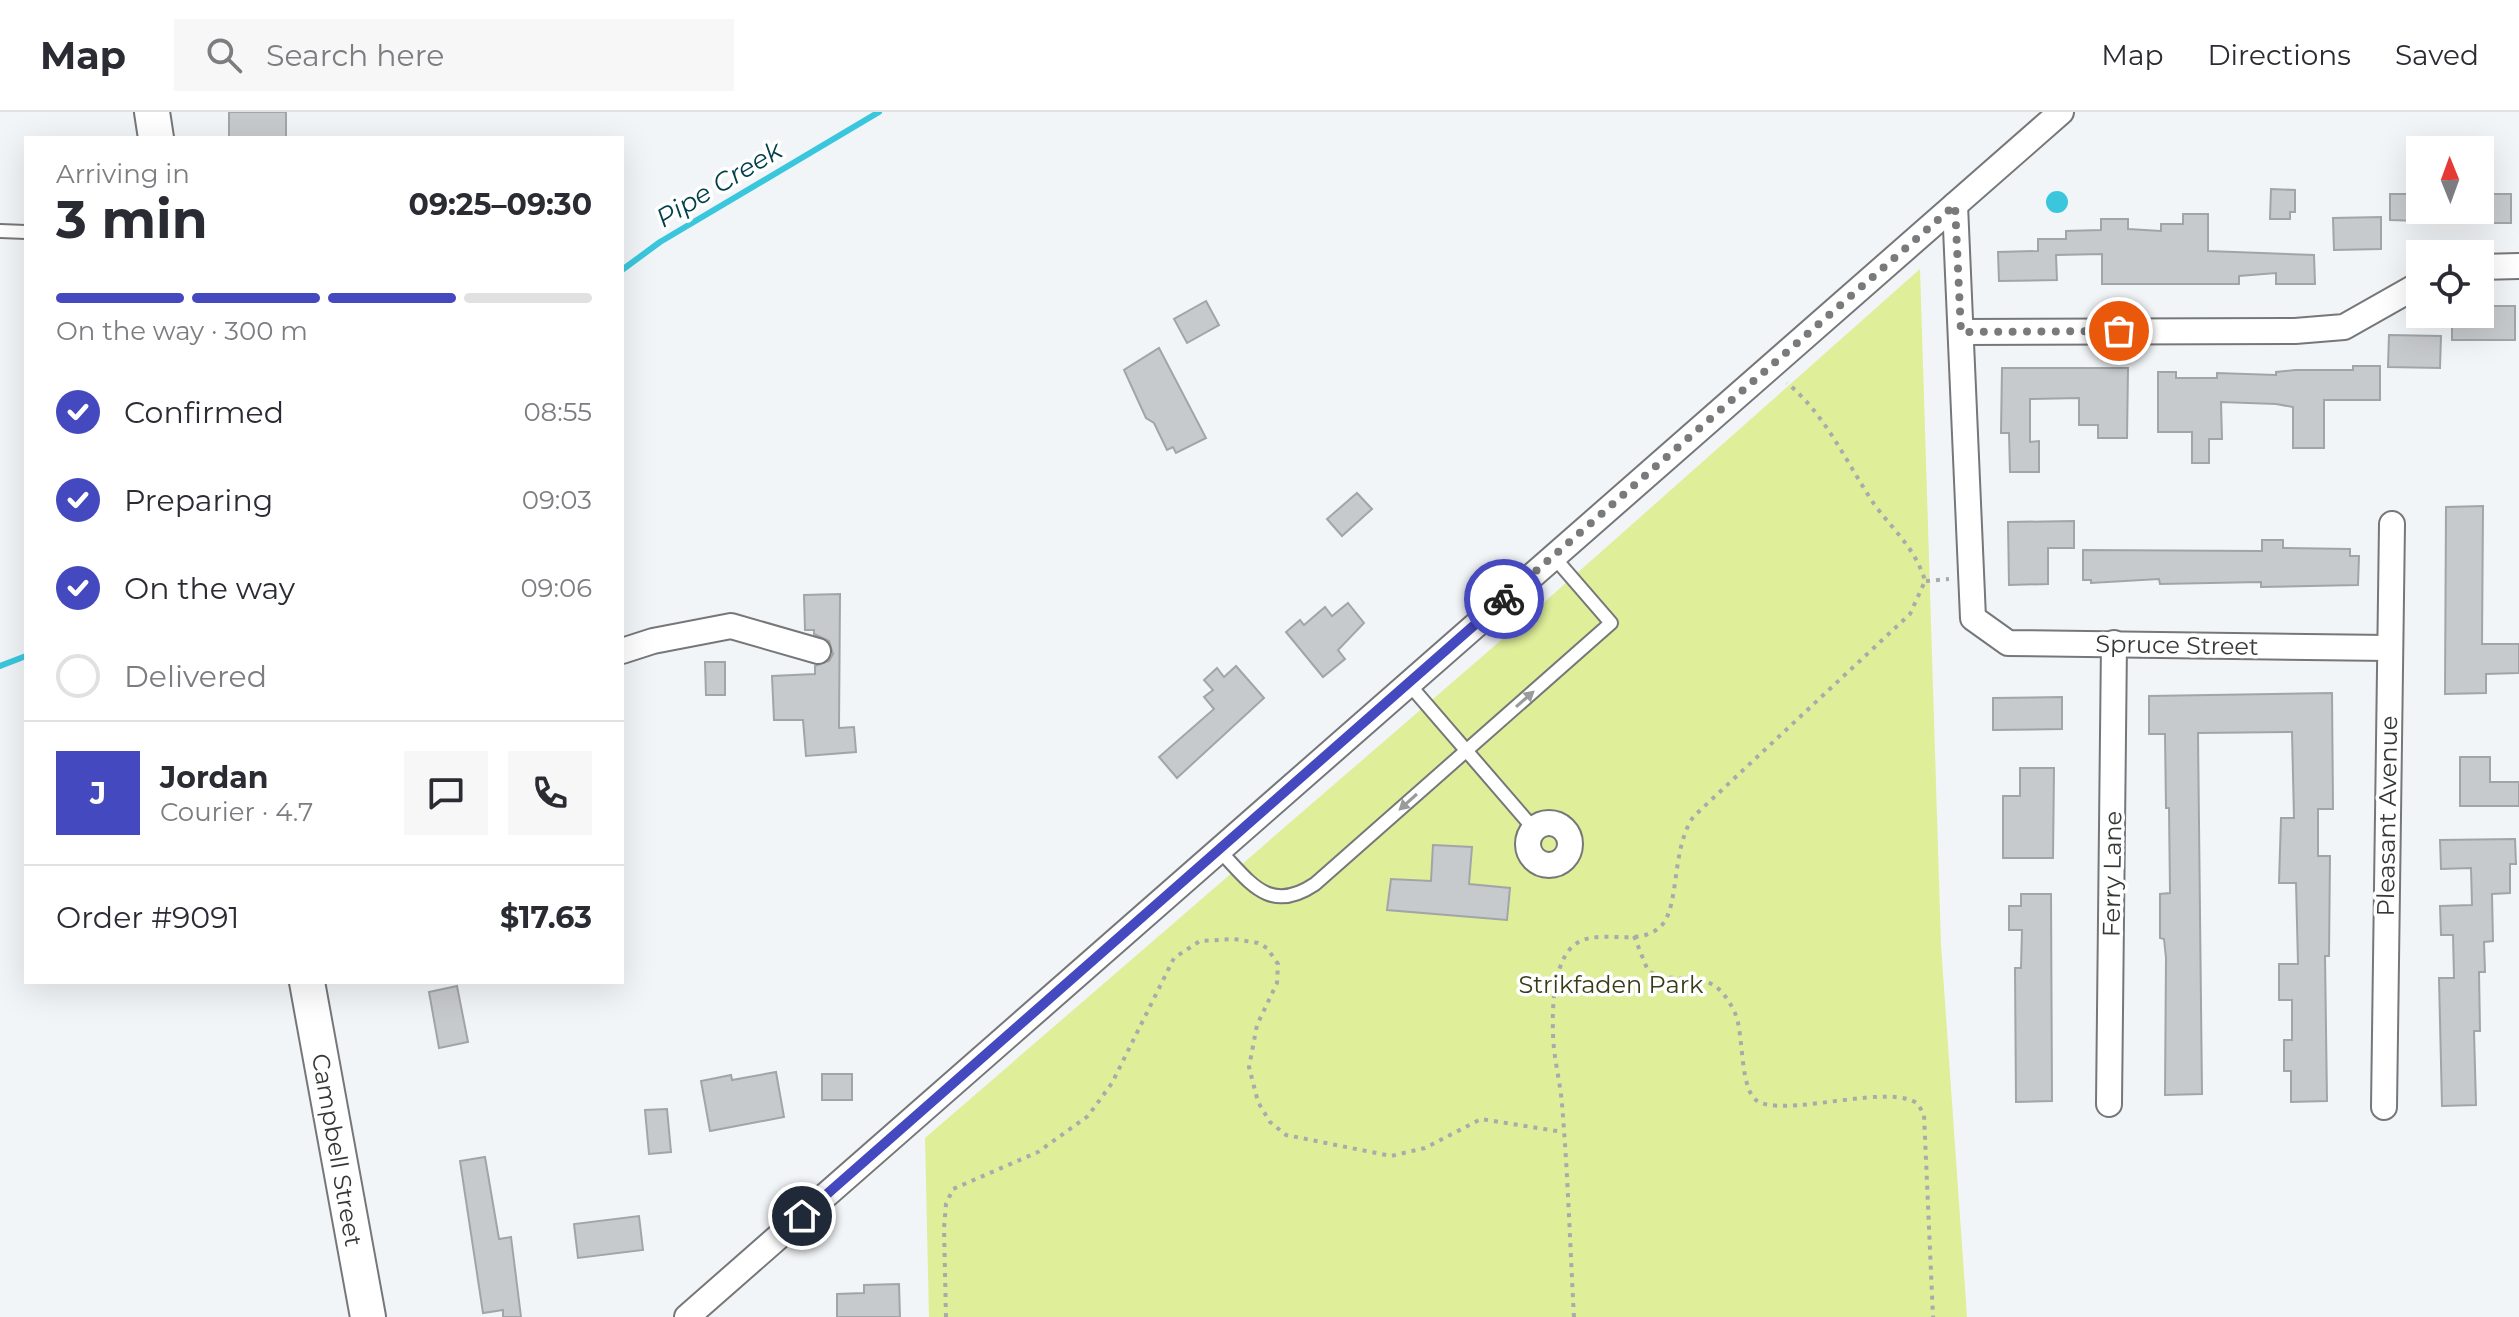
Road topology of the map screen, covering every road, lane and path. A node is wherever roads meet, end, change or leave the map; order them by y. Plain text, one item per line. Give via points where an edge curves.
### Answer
1 (152, 112) edge
2 (2061, 112) edge
3 (156, 136) edge
4 (1955, 205) junction
5 (0, 231) edge
6 (24, 232) edge
7 (2519, 266) edge
8 (2494, 267) edge
9 (2406, 292) edge
10 (1961, 332) junction
11 (1769, 368) junction
12 (2392, 524) dead end
13 (1553, 556) junction
14 (2114, 643) junction
15 (2389, 648) junction
16 (624, 650) edge
17 (818, 651) dead end
18 (1408, 683) junction
19 (1466, 751) junction
20 (1534, 829) dead end
21 (1219, 850) junction
22 (1634, 936) junction
23 (307, 984) edge
24 (2109, 1104) dead end
25 (2384, 1107) dead end
26 (1563, 1132) junction
27 (368, 1317) edge
28 (687, 1317) edge
29 (946, 1317) edge
30 (1574, 1317) edge
31 (1933, 1317) edge

1 - 3 street
2 - 4 street
4 - 10 street
4 - 11 street
5 - 6 lane
7 - 8 street
9 - 10 street via 2344,327
10 - 14 street, Spruce Street via 1973,618 2008,643
11 - 13 street
11 - 22 path via 1817,412 1876,505 1915,554 1925,581 1910,614 1694,816 1679,845 1662,925
12 - 15 street, Pleasant Avenue
13 - 18 street
19 -> 13 lane via 1611,623
14 - 15 street, Spruce Street
14 - 24 street, Ferry Lane
15 - 25 street, Pleasant Avenue
16 - 17 street via 731,626
18 - 19 lane
18 - 21 street
19 - 20 lane
19 -> 21 lane via 1297,896 1265,894
21 - 28 street
22 - 26 path via 1590,938 1573,945 1566,955 1553,1006
22 - 31 path via 1648,971 1705,980 1730,1004 1741,1029 1747,1091 1755,1100 1776,1105 1896,1098 1913,1100 1922,1109
23 - 27 street, Campbell Street
26 - 29 path via 1481,1119 1425,1148 1391,1156 1286,1135 1258,1102 1249,1067 1257,1025 1277,983 1278,964 1258,943 1200,941 1174,958 1112,1083 1088,1116 1038,1152 953,1189 944,1228
26 - 30 path

